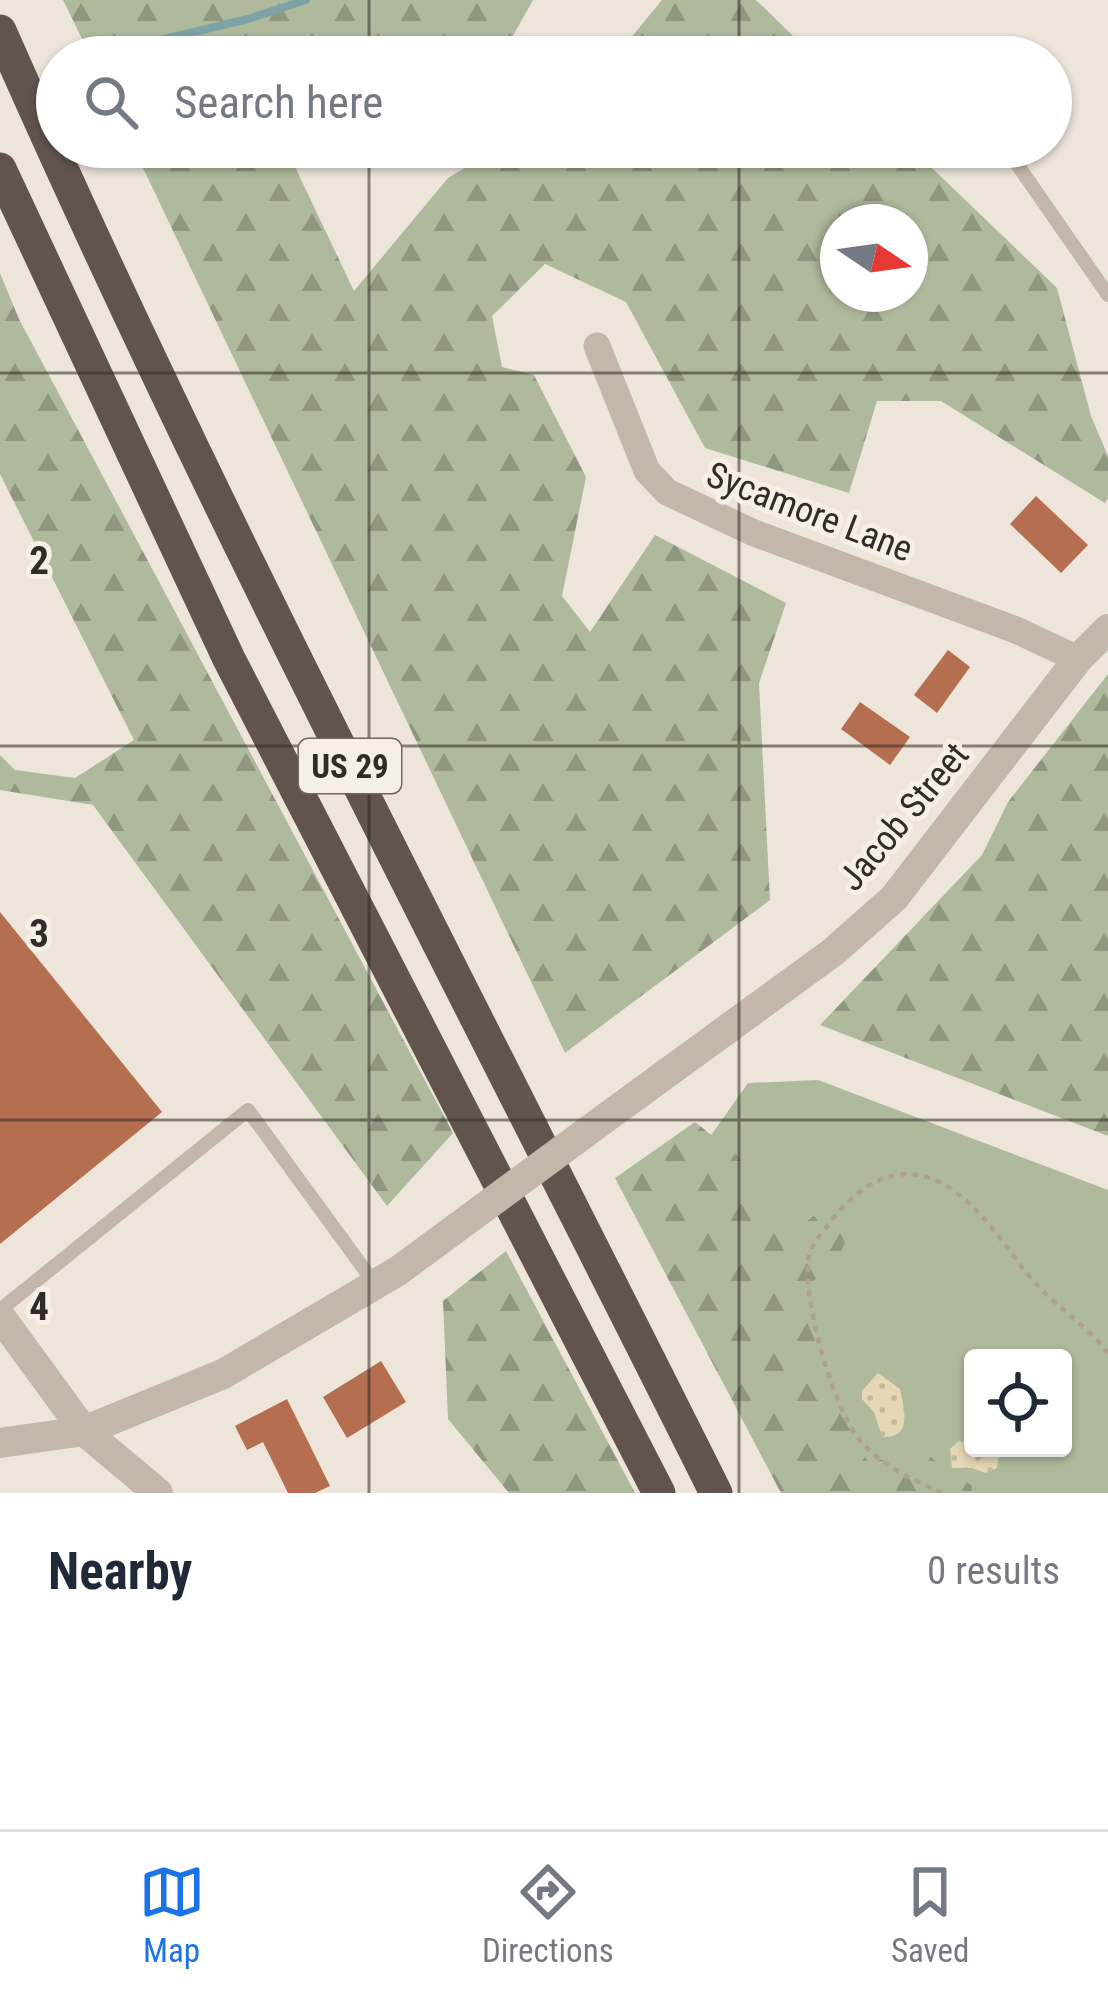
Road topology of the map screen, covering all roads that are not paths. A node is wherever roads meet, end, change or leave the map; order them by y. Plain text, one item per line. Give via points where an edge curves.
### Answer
1 (0, 32) edge
2 (36, 109) edge
3 (64, 168) edge
4 (1019, 168) edge
5 (0, 169) edge
6 (1108, 295) edge
7 (597, 346) dead end
8 (1108, 629) edge
9 (1078, 659) junction
10 (387, 1277) junction
11 (0, 1313) edge
12 (84, 1430) junction
13 (0, 1443) edge
14 (158, 1493) edge
15 (658, 1493) edge
16 (716, 1493) edge

1 - 2 highway, US 29
3 - 16 highway, US 29 via 399,866
4 - 6 lane
5 - 15 highway, US 29 via 229,658
7 - 9 street, Sycamore Lane via 647,471 667,492
8 - 9 street, Jacob Street
9 - 10 street, Jacob Street, bridge via 894,898 832,952
10 - 11 lane via 248,1110
10 - 12 street, Jacob Street via 223,1374
11 - 12 street
12 - 13 street, Jacob Street
12 - 14 street

